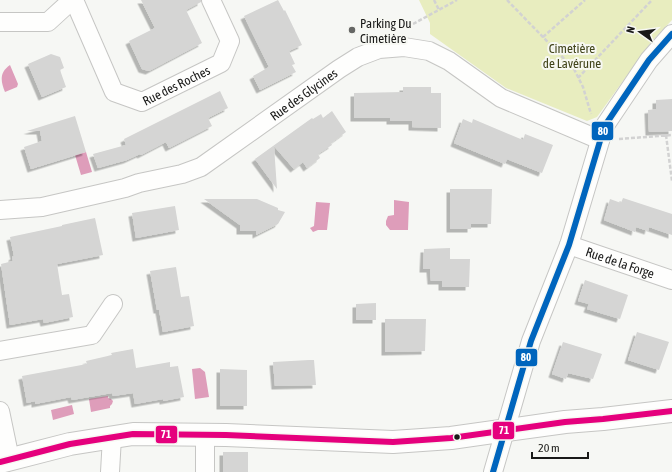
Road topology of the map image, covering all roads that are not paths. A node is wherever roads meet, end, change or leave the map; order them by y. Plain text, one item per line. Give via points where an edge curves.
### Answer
1 (73, 0) edge
2 (211, 0) edge
3 (0, 22) edge
4 (672, 34) edge
5 (601, 135) junction
6 (0, 210) edge
7 (569, 245) junction
8 (672, 280) edge
9 (112, 304) dead end
10 (0, 351) edge
11 (0, 411) edge
12 (672, 411) edge
13 (506, 431) junction
14 (205, 435) junction
15 (112, 436) junction
16 (5, 461) edge
17 (110, 472) edge
18 (205, 472) edge
19 (493, 472) edge

1 - 2 street, Rue des Roches via 114,92 142,102 221,63 230,41
1 - 3 street via 48,22
4 - 5 street via 649,60
5 - 6 street, Rue des Glycines via 501,98 449,61 429,51 404,47 379,49 339,68 201,167 182,174 42,207
5 - 7 street
7 - 8 street, Rue de la Forge
7 - 13 street via 532,341
9 - 10 street via 92,334
11 - 16 street
12 - 13 street
13 - 14 street via 393,442
13 - 19 street
14 - 15 street
14 - 18 street
15 - 16 street
15 - 17 street

